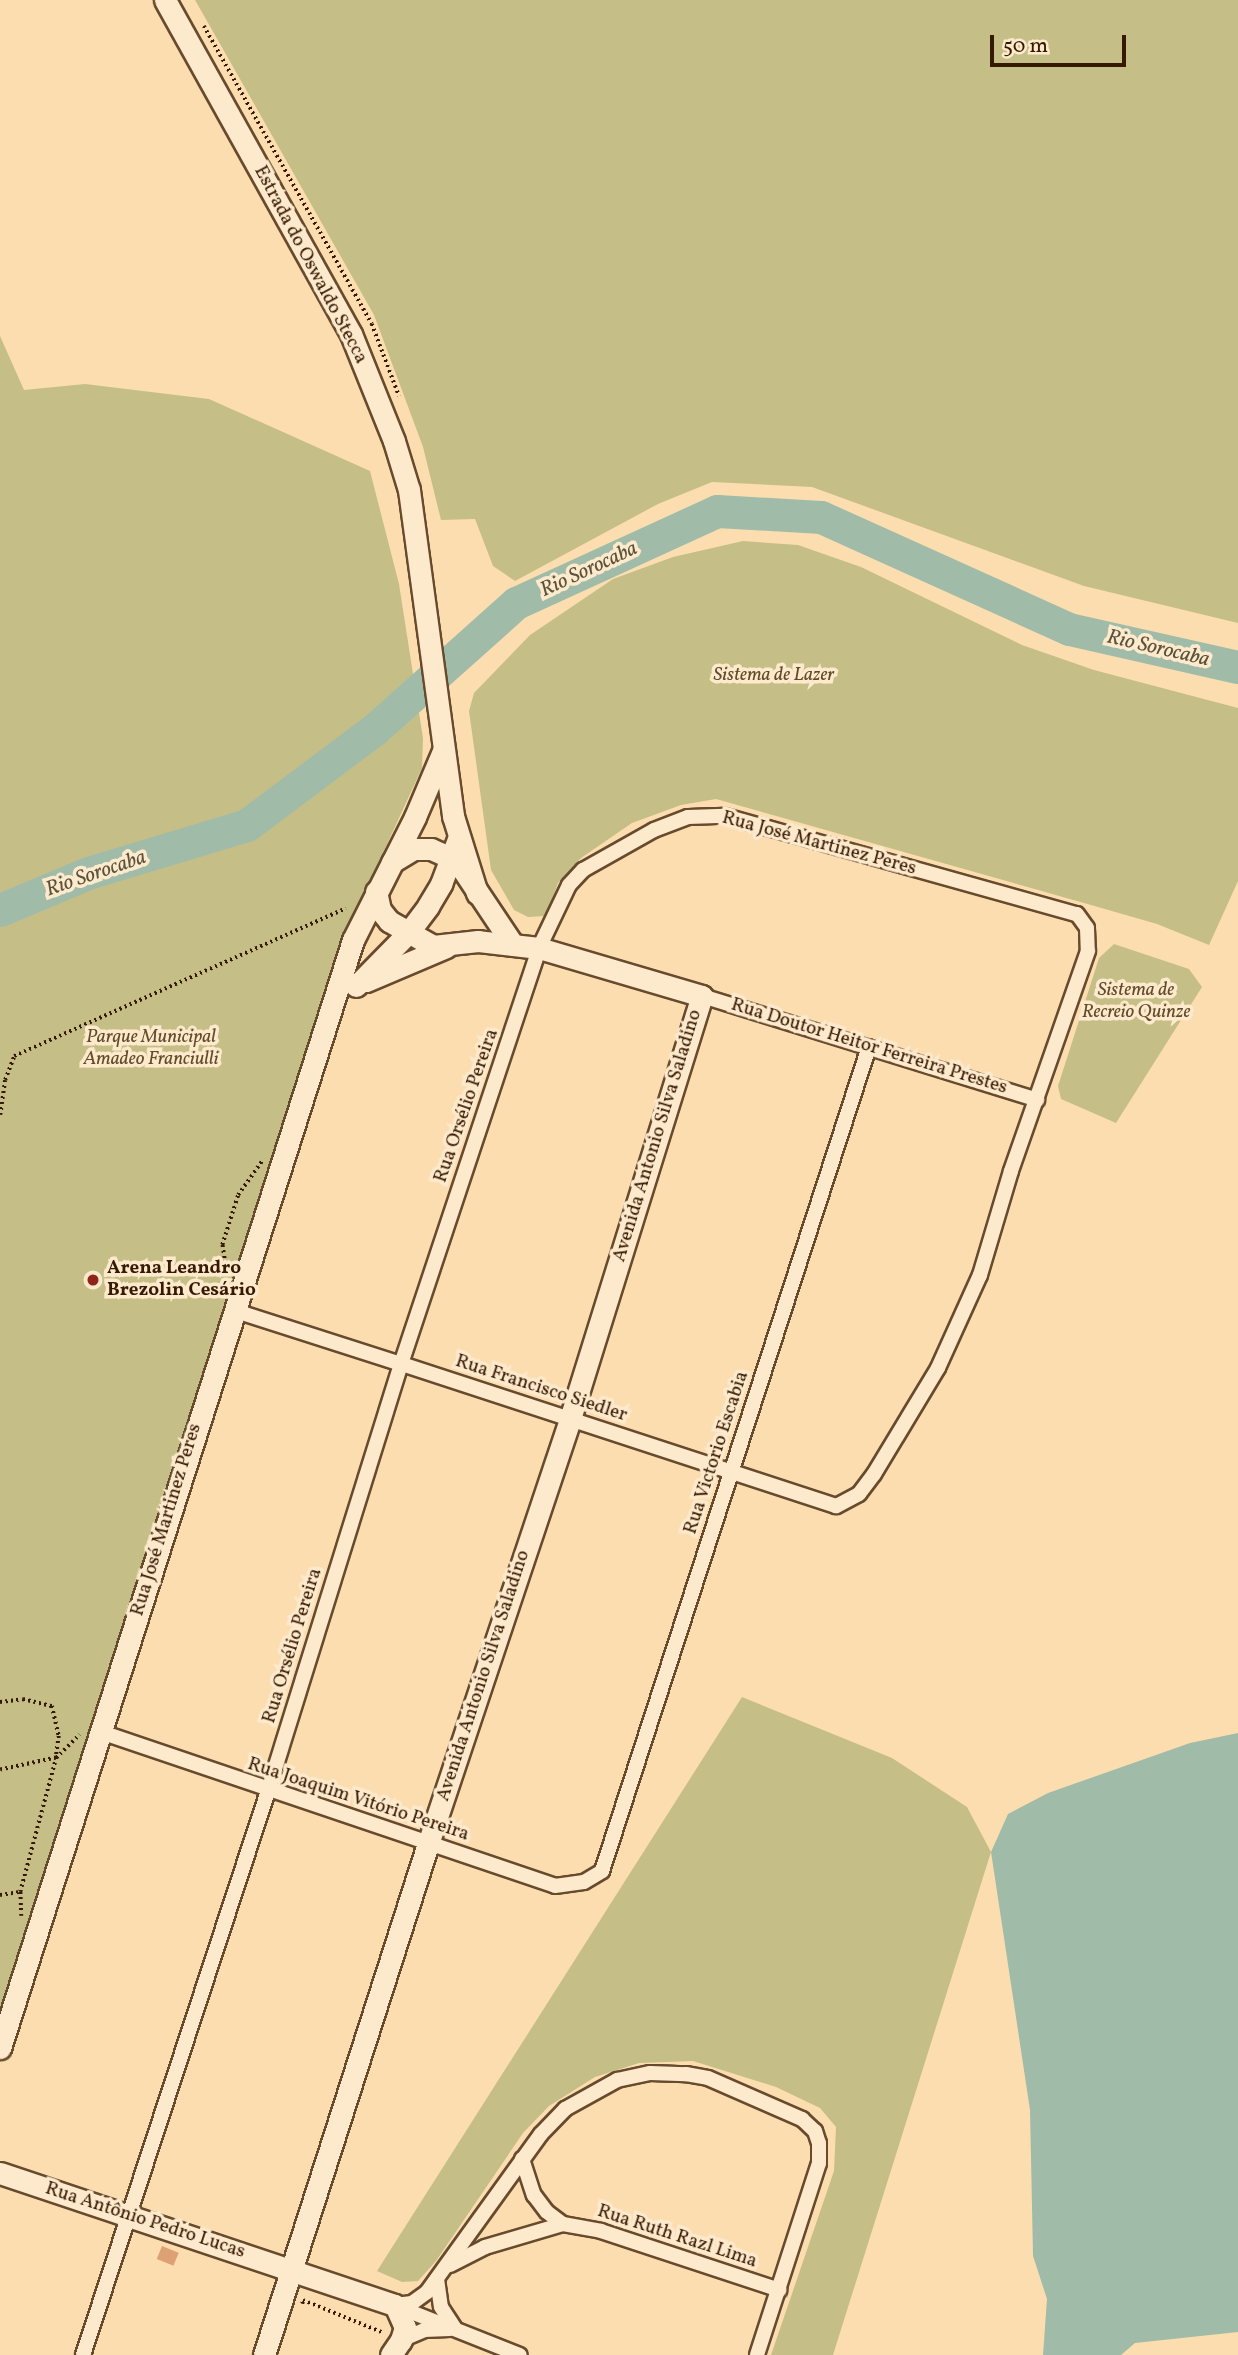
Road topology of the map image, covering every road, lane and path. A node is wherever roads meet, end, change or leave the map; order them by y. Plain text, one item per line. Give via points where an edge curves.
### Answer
1 (165, 0) edge
2 (442, 744) junction
3 (454, 848) junction
4 (392, 862) junction
5 (376, 891) junction
6 (351, 906) dead end
7 (408, 933) junction
8 (513, 945) junction
9 (448, 946) junction
10 (539, 948) junction
11 (346, 989) junction
12 (702, 996) junction
13 (869, 1047) junction
14 (1037, 1100) junction
15 (0, 1115) edge
16 (233, 1310) junction
17 (401, 1364) junction
18 (570, 1419) junction
19 (732, 1472) junction
20 (0, 1702) edge
21 (101, 1732) junction
22 (0, 1770) edge
23 (268, 1791) junction
24 (428, 1844) junction
25 (601, 1871) joint
26 (20, 1892) dead end
27 (0, 1895) edge
28 (0, 2048) edge
29 (522, 2160) junction
30 (0, 2173) edge
31 (129, 2216) junction
32 (563, 2224) junction
33 (300, 2240) junction
34 (255, 2257) junction
35 (291, 2269) junction
36 (441, 2273) junction
37 (316, 2277) junction
38 (779, 2290) junction
39 (284, 2292) junction
40 (395, 2305) junction
41 (299, 2311) dead end
42 (455, 2329) junction
43 (396, 2348) edge
44 (83, 2355) edge
45 (264, 2355) edge
46 (520, 2355) edge
47 (757, 2355) edge

1 - 2 main road, Estrada do Oswaldo Stecca via 351,334 394,441 408,490
2 - 3 main road
2 - 4 main road, Rua José Martinez Peres via 415,817
3 - 4 main road via 414,849
3 - 7 main road, Rua José Martinez Peres via 441,884
3 - 8 main road via 477,893
4 - 5 main road, Rua José Martinez Peres
5 - 7 main road via 380,910
5 - 11 main road, Rua José Martinez Peres via 353,940
6 - 15 path via 14,1056
7 - 9 main road via 433,946
7 - 11 main road, Rua José Martinez Peres
8 - 9 main road via 478,941
8 - 10 main road
9 - 11 main road
10 - 12 main road, Rua Doutor Heitor Ferreira Prestes
10 - 14 street, Rua José Martinez Peres via 569,885 583,870 654,830 688,817 725,816 1077,914 1087,928 1088,951
10 - 17 street, Rua Orsélio Pereira
11 - 16 main road, Rua José Martinez Peres
12 - 13 street, Rua Doutor Heitor Ferreira Prestes
12 - 18 main road, Avenida Antonio Silva Saladino
13 - 14 street, Rua Doutor Heitor Ferreira Prestes
13 - 19 street, Rua Victorio Escabia
14 - 19 street, Rua Francisco Siedler via 981,1275 938,1368 859,1494 836,1506
16 - 17 street, Rua Francisco Siedler
16 - 21 main road, Rua José Martinez Peres
17 - 18 street, Rua Francisco Siedler
17 - 23 street, Rua Orsélio Pereira
18 - 19 street, Rua Francisco Siedler
18 - 24 main road, Avenida Antonio Silva Saladino
19 - 25 street, Rua Victorio Escabia
20 - 22 path via 23,1699 52,1706 59,1736 57,1758
21 - 23 street, Rua Joaquim Vitório Pereira
21 - 28 main road, Rua José Martinez Peres
23 - 24 street, Rua Joaquim Vitório Pereira
23 - 31 street, Rua Orsélio Pereira
24 - 25 street, Rua Joaquim Vitório Pereira via 555,1885 584,1882
24 - 33 main road, Avenida Antonio Silva Saladino
26 - 27 path
29 - 32 street via 534,2195
29 - 36 street
29 - 38 street via 565,2109 617,2080 650,2073 708,2078 802,2119 815,2131 819,2163
30 - 31 main road, Rua Antônio Pedro Lucas
31 - 34 main road, Rua Antônio Pedro Lucas
31 - 44 street, Rua Orsélio Pereira
32 - 36 street, Rua Ruth Razl Lima via 485,2247
32 - 38 street, Rua Ruth Razl Lima via 601,2231
33 - 34 main road
33 - 35 main road, Avenida Antonio Silva Saladino
34 - 35 main road, Rua Antônio Pedro Lucas
35 - 37 main road, Rua Antônio Pedro Lucas
35 - 39 main road, Avenida Antonio Silva Saladino
36 - 40 street via 419,2299
36 - 42 street via 441,2307
37 - 39 main road
37 - 40 main road, Rua Antônio Pedro Lucas
38 - 47 street
39 - 45 main road, Avenida Antonio Silva Saladino
40 - 42 street
40 - 43 main road via 405,2327
41 - 43 path via 303,2300
42 - 43 street via 424,2330
42 - 46 street

